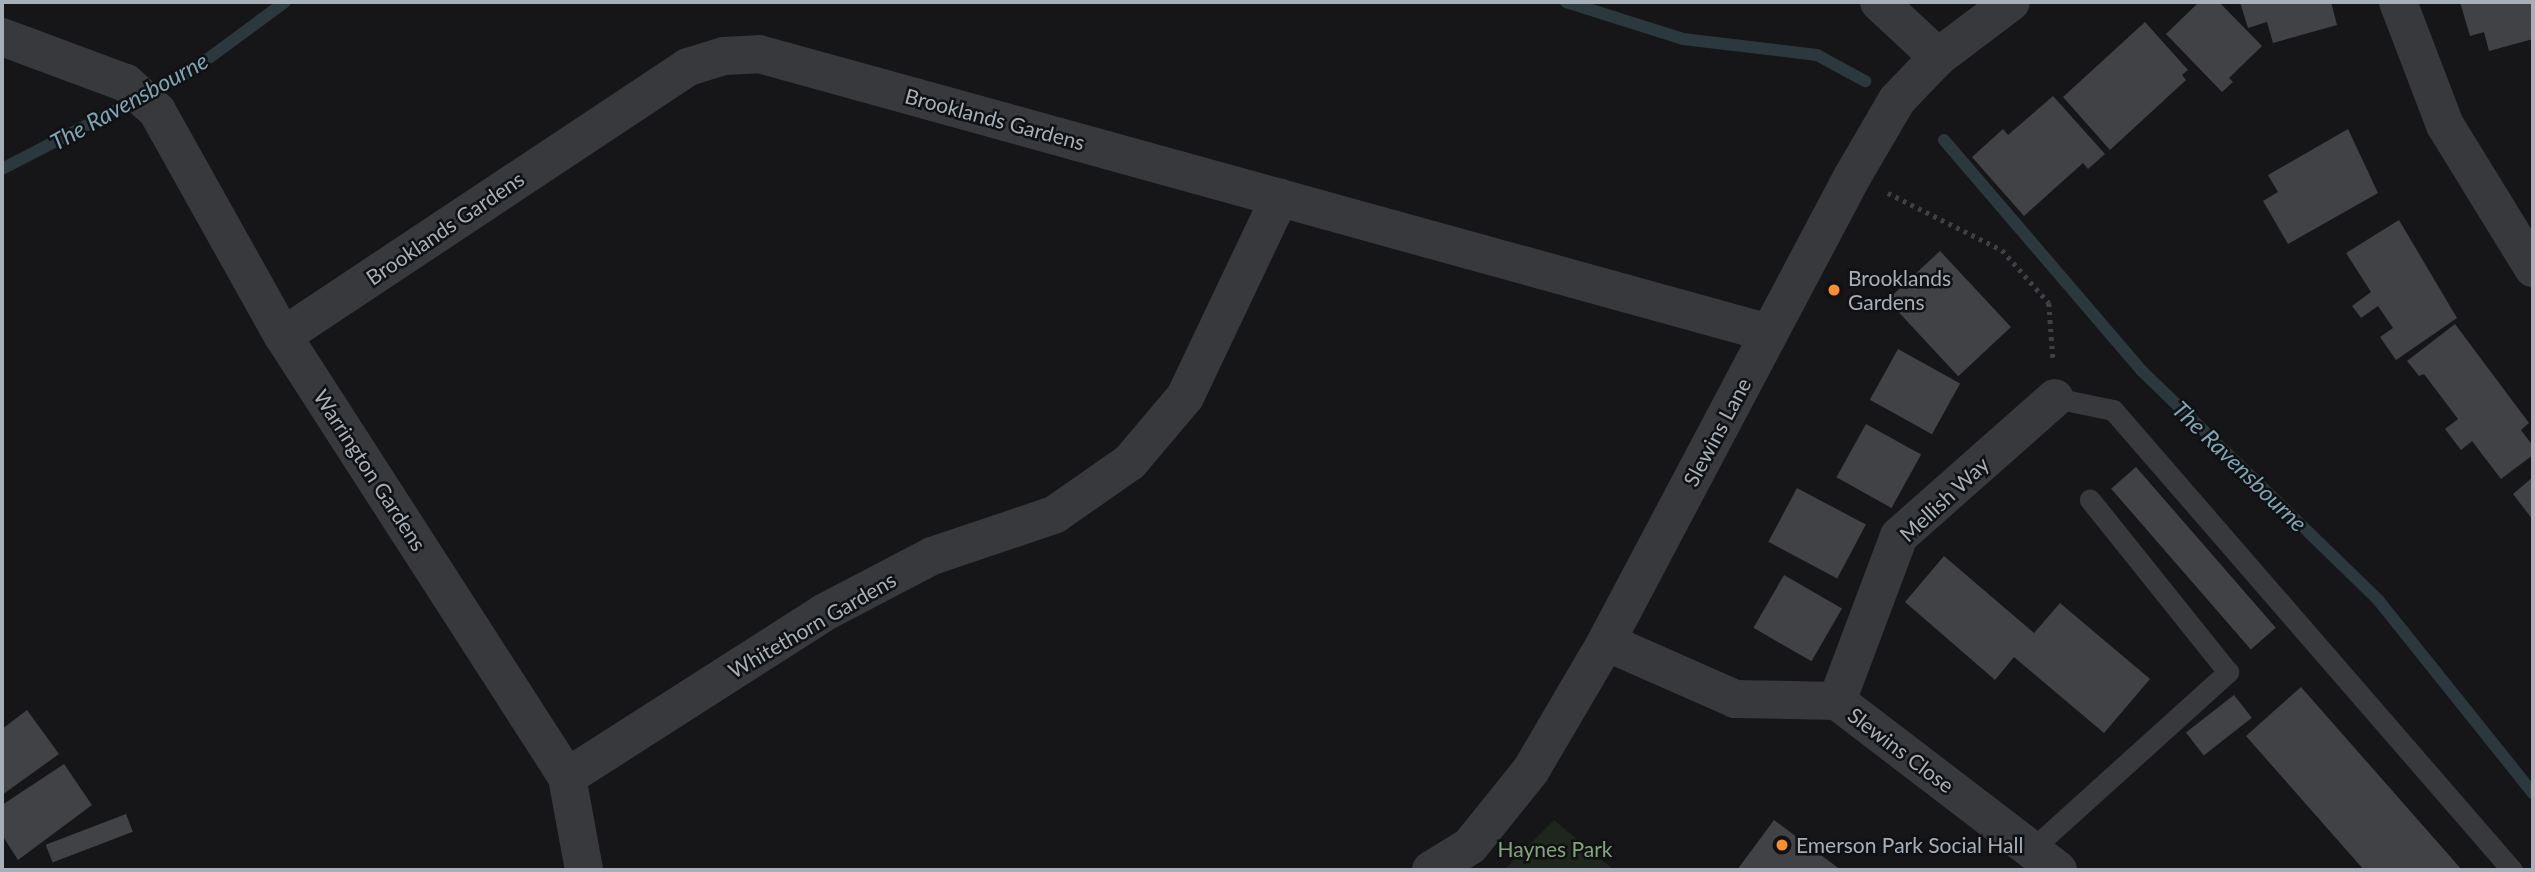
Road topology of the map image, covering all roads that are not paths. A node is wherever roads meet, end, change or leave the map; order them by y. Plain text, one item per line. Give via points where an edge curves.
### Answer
1 (1880, 2) edge
2 (2011, 2) edge
3 (2398, 2) edge
4 (2, 37) edge
5 (1938, 57) junction
6 (1280, 197) junction
7 (2533, 268) edge
8 (1769, 333) junction
9 (283, 336) junction
10 (2055, 397) joint
11 (2090, 500) dead end
12 (1606, 642) junction
13 (1837, 701) junction
14 (567, 777) junction
15 (2044, 860) edge
16 (584, 870) edge
17 (1431, 870) edge
18 (2512, 870) edge

1 - 5 street
2 - 5 street, Slewins Lane
3 - 7 street via 2445,125
4 - 9 street, Warrington Gardens via 126,83 157,111
5 - 8 street, Slewins Lane via 1897,100
6 - 8 street, Brooklands Gardens
6 - 9 street, Brooklands Gardens via 759,54 724,56 688,67
6 - 14 street, Whitethorn Gardens via 1185,397 1130,462 1054,515 932,556 823,613
8 - 12 street, Slewins Lane
9 - 14 street, Warrington Gardens
10 - 13 street, Mellish Way via 1899,536
10 - 18 lane via 2113,410
11 - 15 lane via 2228,672
12 - 13 street, Slewins Close via 1735,699
12 - 17 street, Slewins Lane via 1531,770 1470,846
13 - 15 street, Slewins Close
14 - 16 street, Warrington Gardens

